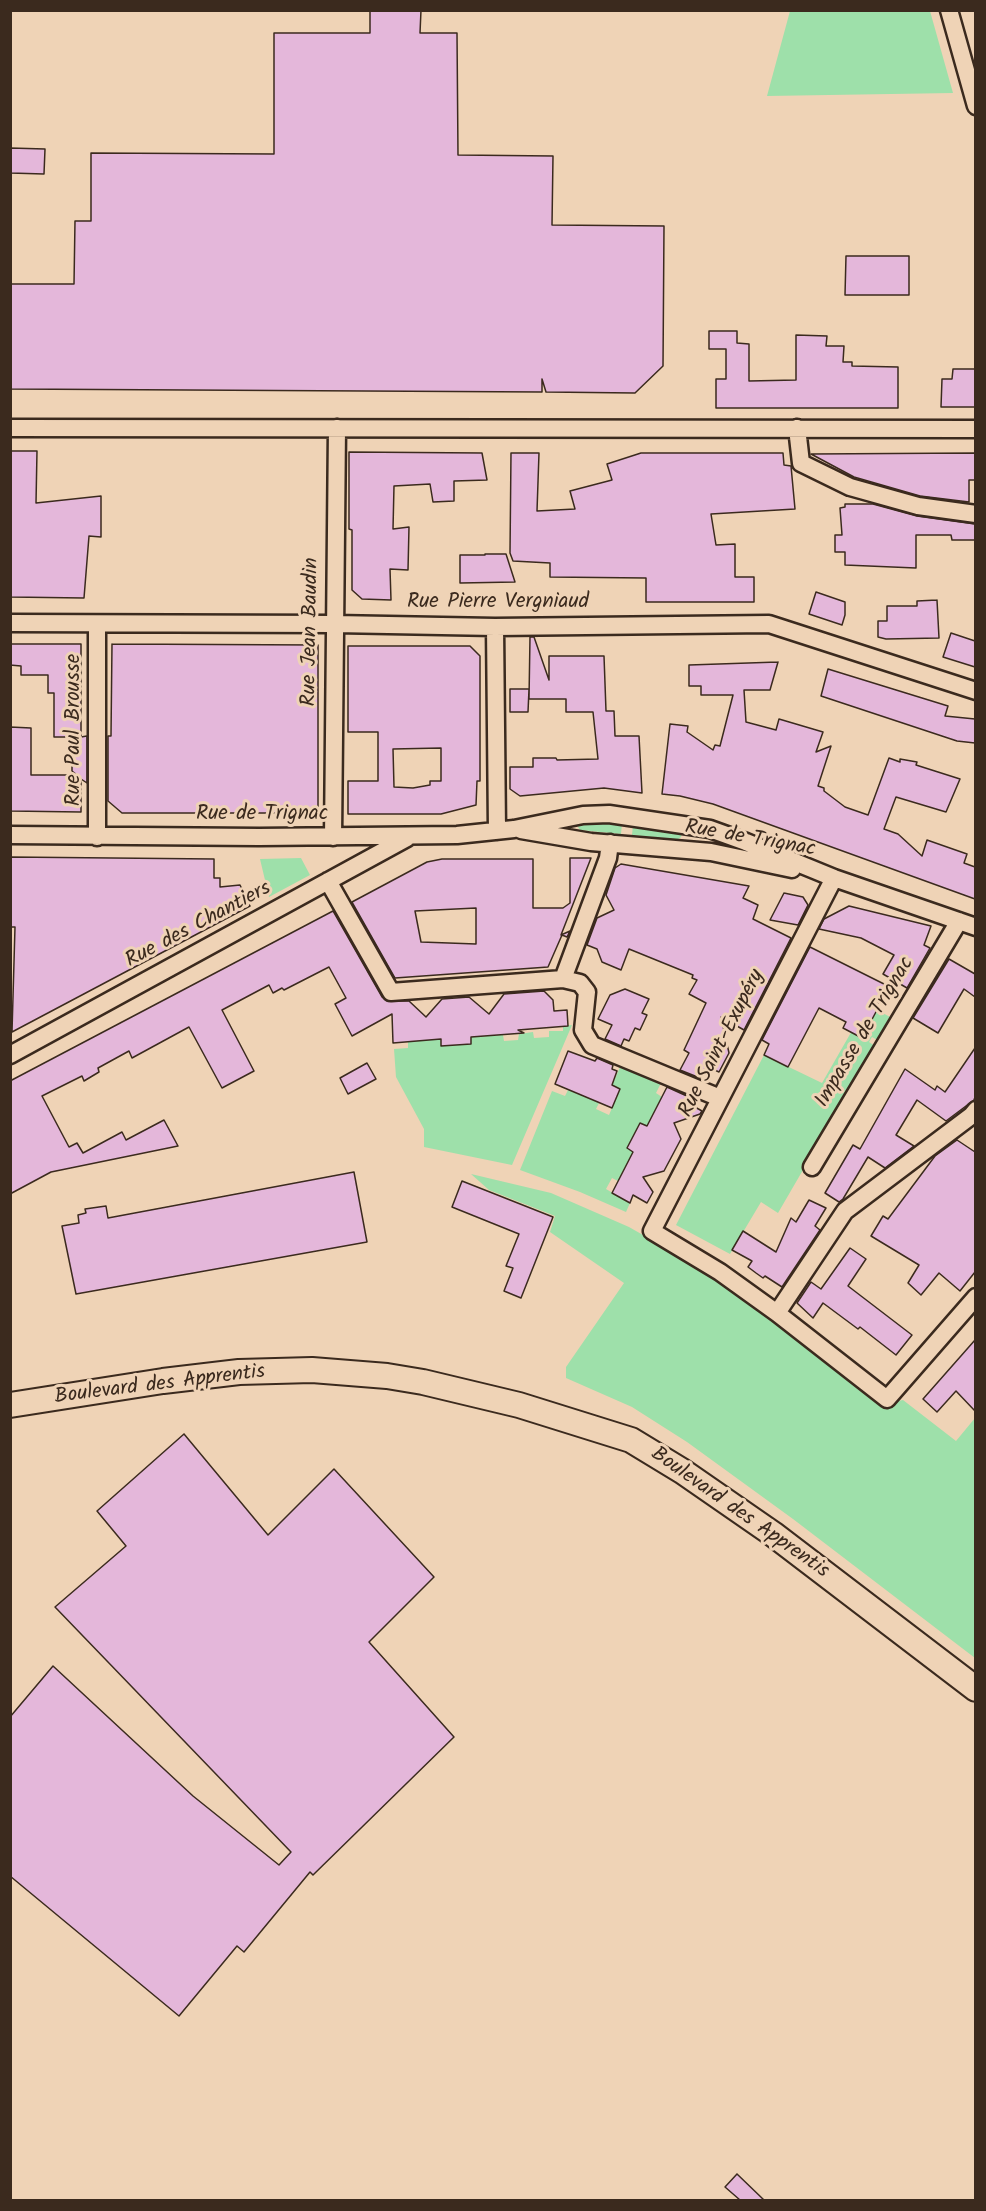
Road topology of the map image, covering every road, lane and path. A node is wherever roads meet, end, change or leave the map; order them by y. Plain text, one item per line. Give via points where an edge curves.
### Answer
1 (949, 10) edge
2 (975, 106) edge
3 (10, 428) edge
4 (337, 428) junction
5 (797, 428) junction
6 (975, 429) edge
7 (975, 514) edge
8 (10, 623) edge
9 (98, 624) junction
10 (335, 624) junction
11 (495, 627) junction
12 (975, 691) edge
13 (514, 829) junction
14 (497, 831) junction
15 (10, 835) edge
16 (97, 837) junction
17 (333, 837) junction
18 (410, 837) junction
19 (610, 843) junction
20 (834, 878) junction
21 (328, 881) junction
22 (959, 921) junction
23 (975, 927) edge
24 (563, 979) junction
25 (10, 1055) edge
26 (720, 1098) junction
27 (975, 1110) edge
28 (812, 1167) dead end
29 (975, 1297) edge
30 (777, 1312) junction
31 (10, 1405) edge
32 (975, 1689) edge

1 - 2 street
3 - 4 street
4 - 5 street
4 - 10 street, Rue Jean Baudin
5 - 6 street
5 - 7 street via 801,463 850,487 918,507
8 - 9 street, Rue Pierre Vergniaud
9 - 10 street, Rue Pierre Vergniaud
9 - 16 street, Rue Paul Brousse
10 - 11 street, Rue Pierre Vergniaud
10 - 17 street, Rue Jean Baudin
11 - 12 street, Rue Pierre Vergniaud via 769,624
11 - 14 street
13 - 14 street, Rue de Trignac
13 - 19 street, Rue de Trignac
13 - 20 street, Rue de Trignac via 609,814 670,822 710,829
14 - 18 street, Rue de Trignac
15 - 16 street, Rue de Trignac
16 - 17 street, Rue de Trignac
17 - 18 street, Rue de Trignac
18 - 21 street, Rue des Chantiers
19 - 20 street, Rue de Trignac via 711,852
19 - 24 street via 608,858
20 - 22 street, Rue de Trignac
20 - 26 street, Rue Saint-Exupéry
21 - 24 street via 391,992
21 - 25 street, Rue des Chantiers
22 - 23 street, Rue de Trignac
22 - 28 street, Impasse de Trignac
24 - 26 street via 580,983 587,992 583,1030 592,1045
26 - 30 street, Rue Saint-Exupéry via 652,1231
27 - 30 street via 845,1211
29 - 30 street via 887,1399
31 - 32 main road, Boulevard des Apprentis via 239,1372 312,1370 423,1382 530,1408 631,1440 682,1471 773,1534

